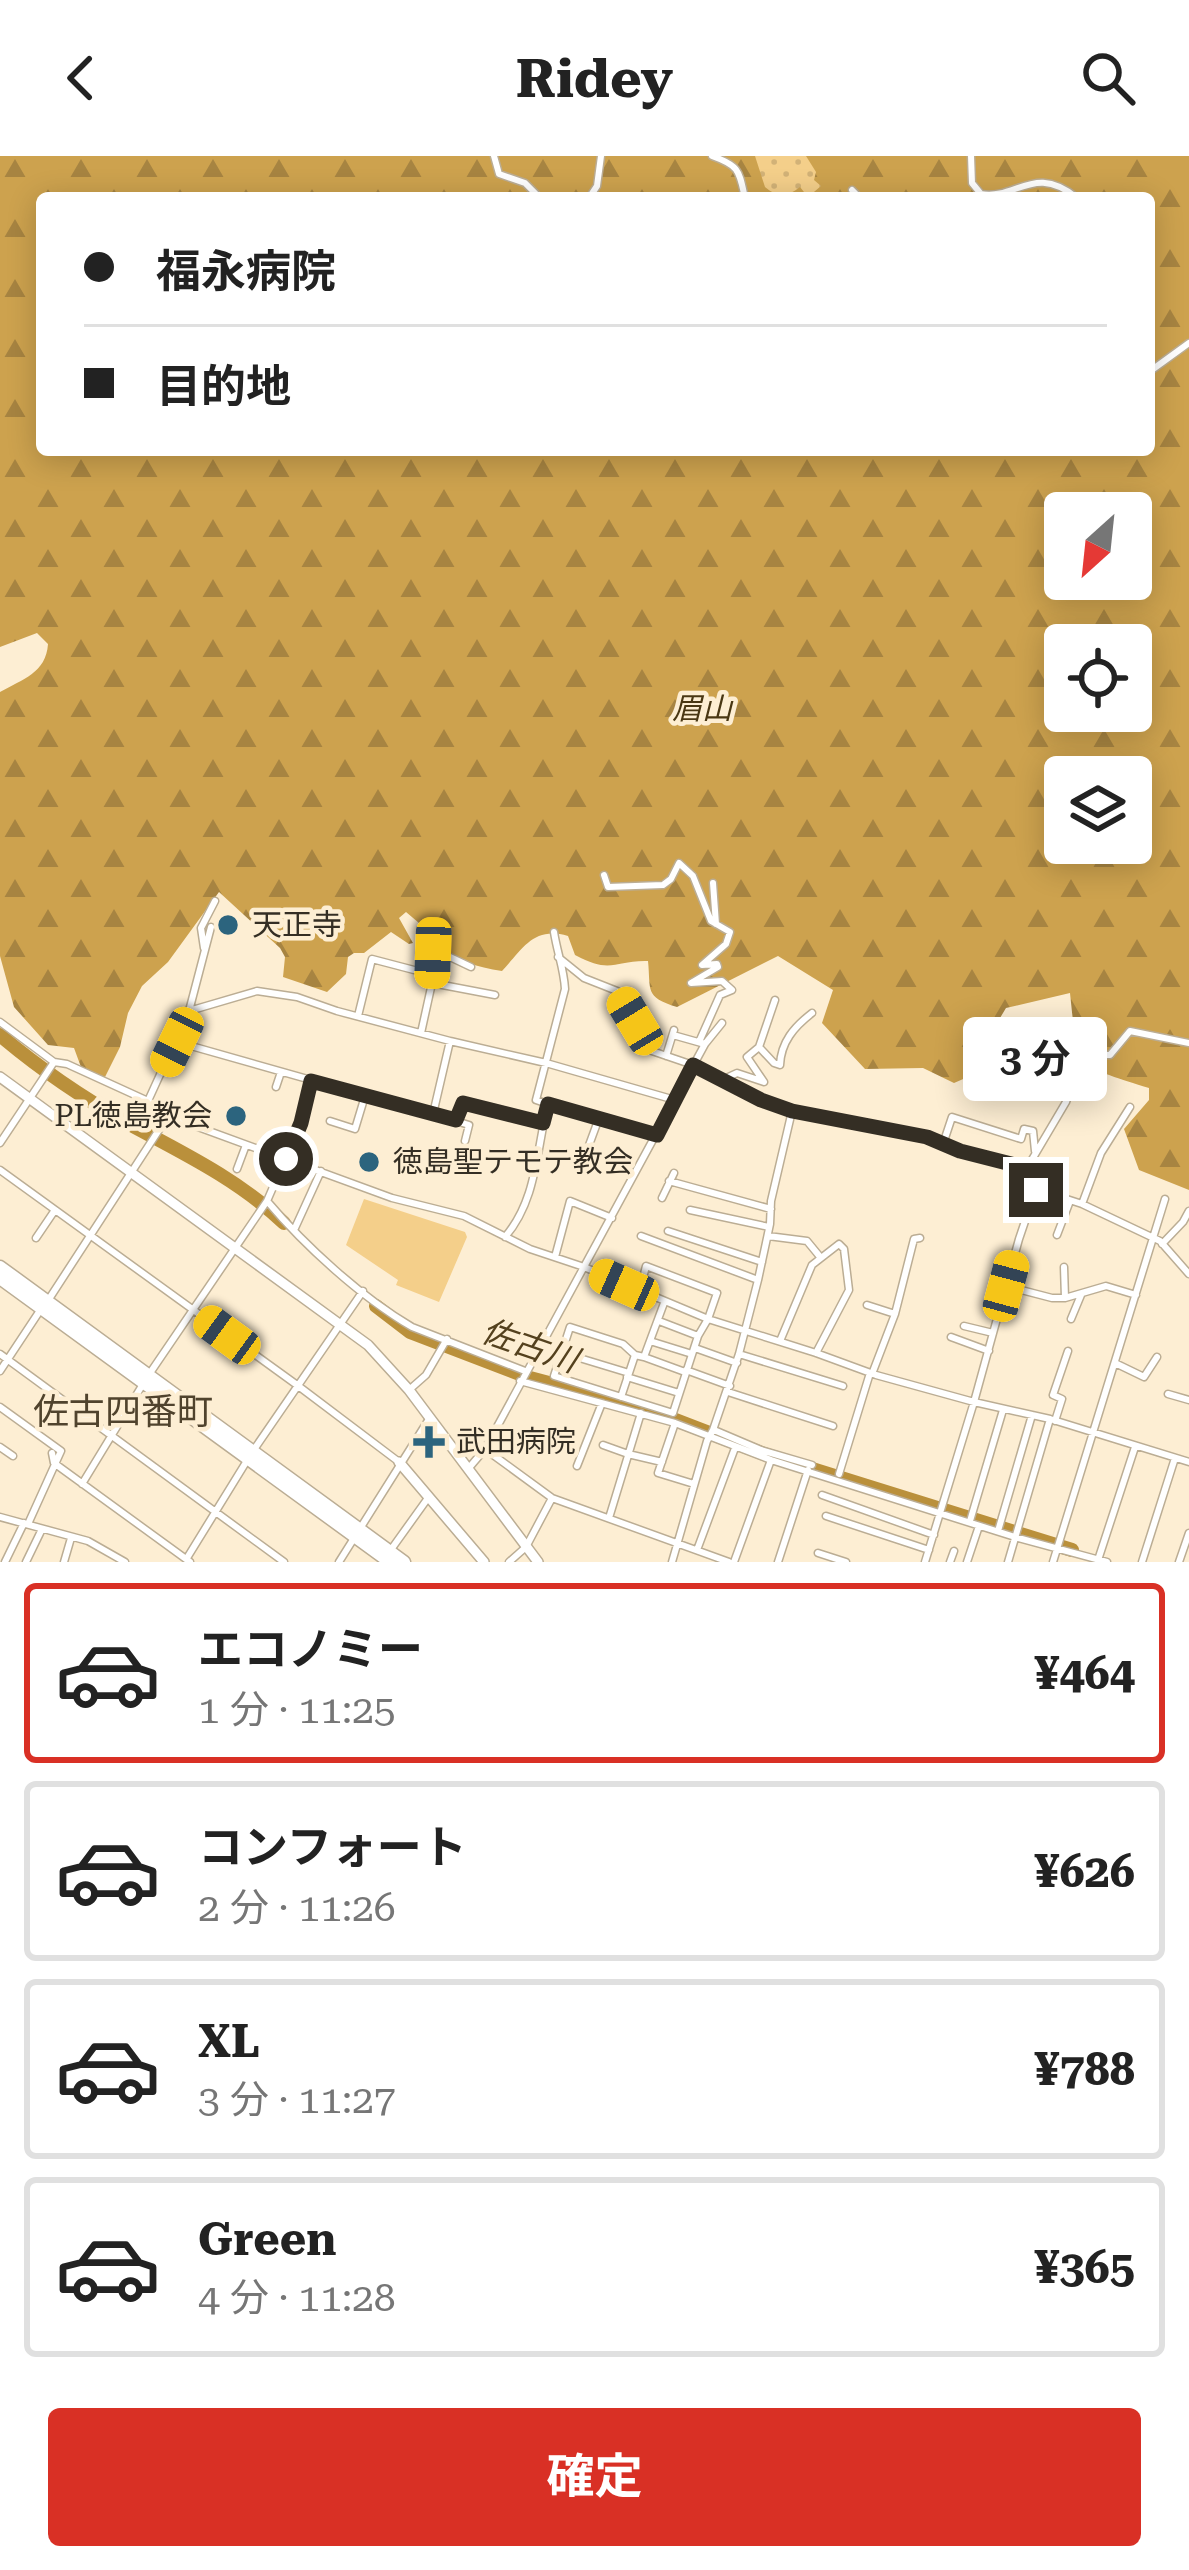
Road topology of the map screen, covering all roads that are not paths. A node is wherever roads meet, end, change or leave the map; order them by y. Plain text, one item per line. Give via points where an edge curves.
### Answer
1 (494, 156) edge
2 (601, 156) edge
3 (712, 156) edge
4 (971, 156) edge
5 (534, 192) edge
6 (594, 192) edge
7 (745, 192) edge
8 (979, 192) edge
9 (1003, 192) edge
10 (1067, 192) edge
11 (1189, 343) edge
12 (1155, 368) edge
13 (604, 875) dead end
14 (713, 883) dead end
15 (214, 901) dead end
16 (716, 924) junction
17 (211, 927) dead end
18 (554, 932) dead end
19 (204, 950) junction
20 (558, 957) junction
21 (471, 967) dead end
22 (414, 970) dead end
23 (432, 983) junction
24 (495, 995) dead end
25 (776, 1000) dead end
26 (189, 1011) junction
27 (812, 1013) dead end
28 (358, 1016) junction
29 (0, 1022) edge
30 (722, 1023) dead end
31 (421, 1034) junction
32 (450, 1041) junction
33 (177, 1042) junction
34 (1189, 1042) edge
35 (702, 1043) junction
36 (759, 1047) junction
37 (666, 1056) junction
38 (546, 1063) junction
39 (51, 1065) junction
40 (693, 1065) junction
41 (280, 1072) junction
42 (0, 1077) edge
43 (722, 1080) junction
44 (311, 1081) junction
45 (276, 1087) dead end
46 (365, 1096) junction
47 (30, 1099) junction
48 (675, 1100) junction
49 (148, 1101) junction
50 (548, 1104) junction
51 (1130, 1107) dead end
52 (792, 1111) junction
53 (168, 1115) junction
54 (433, 1115) junction
55 (599, 1118) junction
56 (456, 1120) junction
57 (543, 1123) junction
58 (333, 1125) dead end
59 (657, 1135) junction
60 (465, 1141) dead end
61 (0, 1143) edge
62 (943, 1144) junction
63 (246, 1145) junction
64 (1035, 1154) junction
65 (585, 1156) dead end
66 (286, 1159) junction
67 (1027, 1168) junction
68 (237, 1169) dead end
69 (0, 1170) edge
70 (321, 1171) junction
71 (674, 1172) dead end
72 (132, 1174) junction
73 (669, 1181) junction
74 (1036, 1190) junction
75 (662, 1198) dead end
76 (1165, 1199) dead end
77 (1070, 1201) junction
78 (266, 1203) junction
79 (1082, 1204) junction
80 (771, 1209) junction
81 (55, 1210) junction
82 (1189, 1211) edge
83 (694, 1212) dead end
84 (612, 1218) junction
85 (1186, 1221) edge
86 (295, 1229) junction
87 (668, 1231) dead end
88 (768, 1232) junction
89 (1057, 1235) dead end
90 (90, 1236) junction
91 (641, 1236) dead end
92 (36, 1238) dead end
93 (505, 1238) junction
94 (920, 1238) dead end
95 (1157, 1241) junction
96 (235, 1248) junction
97 (555, 1257) junction
98 (821, 1258) junction
99 (762, 1262) junction
100 (0, 1267) edge
101 (584, 1267) junction
102 (1064, 1268) dead end
103 (644, 1274) dead end
104 (1189, 1274) edge
105 (0, 1278) edge
106 (758, 1280) junction
107 (1006, 1286) junction
108 (361, 1293) junction
109 (1081, 1294) junction
110 (1136, 1295) junction
111 (1065, 1298) junction
112 (664, 1303) junction
113 (45, 1305) junction
114 (867, 1305) dead end
115 (193, 1310) junction
116 (895, 1314) junction
117 (708, 1319) junction
118 (1071, 1319) dead end
119 (659, 1321) junction
120 (340, 1323) junction
121 (964, 1326) dead end
122 (745, 1331) junction
123 (993, 1334) junction
124 (698, 1336) junction
125 (951, 1337) dead end
126 (650, 1341) junction
127 (780, 1342) junction
128 (445, 1343) junction
129 (693, 1351) junction
130 (989, 1351) junction
131 (1068, 1351) dead end
132 (562, 1353) junction
133 (816, 1353) junction
134 (0, 1354) edge
135 (640, 1356) junction
136 (1157, 1357) dead end
137 (738, 1358) junction
138 (8, 1360) junction
139 (1113, 1362) junction
140 (0, 1371) edge
141 (686, 1371) junction
142 (871, 1373) junction
143 (523, 1375) junction
144 (628, 1375) junction
145 (146, 1379) junction
146 (552, 1383) junction
147 (297, 1385) junction
148 (843, 1386) dead end
149 (729, 1389) junction
150 (409, 1390) junction
151 (679, 1394) junction
152 (1168, 1394) dead end
153 (621, 1396) junction
154 (1189, 1400) edge
155 (974, 1402) junction
156 (602, 1403) junction
157 (0, 1407) edge
158 (1003, 1410) junction
159 (641, 1413) junction
160 (1032, 1415) junction
161 (429, 1419) junction
162 (1052, 1420) junction
163 (675, 1423) junction
164 (833, 1426) dead end
165 (712, 1433) junction
166 (1093, 1433) junction
167 (111, 1436) junction
168 (603, 1445) dead end
169 (0, 1447) edge
170 (1135, 1447) junction
171 (735, 1448) junction
172 (484, 1449) junction
173 (52, 1453) dead end
174 (628, 1454) junction
175 (250, 1455) junction
176 (13, 1456) dead end
177 (1175, 1458) junction
178 (771, 1460) junction
179 (399, 1462) junction
180 (662, 1462) junction
181 (1189, 1462) edge
182 (54, 1463) junction
183 (577, 1466) dead end
184 (810, 1467) junction
185 (468, 1469) junction
186 (839, 1474) dead end
187 (82, 1484) junction
188 (694, 1484) junction
189 (822, 1495) dead end
190 (428, 1498) junction
191 (552, 1498) junction
192 (941, 1511) junction
193 (215, 1512) junction
194 (826, 1516) dead end
195 (0, 1517) edge
196 (609, 1518) junction
197 (973, 1521) junction
198 (26, 1523) junction
199 (42, 1529) junction
200 (999, 1529) junction
201 (356, 1532) junction
202 (934, 1534) junction
203 (1016, 1534) junction
204 (1189, 1534) edge
205 (70, 1538) junction
206 (677, 1542) junction
207 (526, 1547) junction
208 (1058, 1547) junction
209 (697, 1550) junction
210 (929, 1550) junction
211 (104, 1551) junction
212 (954, 1551) dead end
213 (818, 1553) dead end
214 (389, 1557) edge
215 (1102, 1560) edge
216 (186, 1561) edge
217 (5, 1562) edge
218 (26, 1562) edge
219 (64, 1562) edge
220 (99, 1562) edge
221 (125, 1562) edge
222 (284, 1562) edge
223 (339, 1562) edge
224 (404, 1562) edge
225 (484, 1562) edge
226 (509, 1562) edge
227 (538, 1562) edge
228 (672, 1562) edge
229 (732, 1562) edge
230 (778, 1562) edge
231 (846, 1562) edge
232 (925, 1562) edge
233 (950, 1562) edge
234 (967, 1562) edge
235 (1008, 1562) edge
236 (1053, 1562) edge
237 (1142, 1562) edge
238 (1179, 1562) edge

1 - 5 street via 499,174
2 - 6 street
3 - 7 street via 736,167
4 - 8 street
9 - 10 street via 1036,182
11 - 12 street
13 - 16 street via 608,887 663,885 679,862
14 - 16 street
15 - 19 street via 201,928
16 - 35 street via 730,932 726,944 702,965 718,967 691,983 722,981 732,990 720,995
17 - 19 street
18 - 20 street
19 - 26 street
20 - 37 street via 617,991 652,1051
20 - 38 street via 565,989
21 - 23 street via 433,952
22 - 28 street via 372,959
23 - 24 street
23 - 31 street
25 - 36 street
26 - 28 street via 257,991
26 - 33 street
27 - 36 street via 796,1025 780,1065
28 - 31 street
29 - 39 street
30 - 35 street
31 - 32 street
32 - 38 street
32 - 54 street
33 - 41 street
33 - 49 street
34 - 64 street via 1130,1031 1110,1055 1071,1062 1066,1102
35 - 37 street via 673,1032
35 - 40 street
36 - 43 street via 747,1057 764,1082 737,1073
37 - 40 street
38 - 48 street
38 - 50 street via 536,1100
39 - 47 street
39 - 49 street via 67,1064
40 - 43 street
40 - 48 street
41 - 44 street
41 - 45 street
42 - 47 street
43 - 52 street
44 - 46 street
44 - 66 street
46 - 54 street
46 - 58 street via 355,1129
47 - 61 street
47 - 72 street
48 - 59 street
49 - 53 street
50 - 55 street
50 - 57 street
51 - 79 street via 1100,1153
52 - 62 street
52 - 80 street
53 - 63 street
53 - 72 street
54 - 56 street
55 - 59 street
55 - 65 street
56 - 57 street via 463,1103
56 - 60 street via 469,1125
57 - 93 street via 530,1194
59 - 84 street
62 - 64 street via 952,1117 1021,1139 1024,1129 1033,1131
62 - 67 street
63 - 66 street
63 - 68 street
64 - 67 street
66 - 70 street
66 - 78 street
67 - 74 street
69 - 81 street
70 - 86 street
70 - 93 street via 464,1216
71 - 73 street
72 - 90 street
72 - 96 street
73 - 75 street
73 - 80 street
74 - 77 street
74 - 107 street
76 - 95 street
77 - 79 street
77 - 89 street
78 - 86 street
78 - 96 street
79 - 95 street
80 - 88 street
81 - 90 street
81 - 92 street
82 - 85 street
83 - 88 street
84 - 97 street via 570,1201
84 - 101 street
85 - 95 street
86 - 108 street
87 - 99 street
88 - 98 street via 807,1241
88 - 99 street
90 - 113 street
90 - 115 street
91 - 106 street
93 - 97 street
94 - 116 street
95 - 104 street
95 - 110 street
96 - 115 street
96 - 120 street
97 - 101 street
98 - 127 street
98 - 133 street via 839,1244 844,1249 849,1290
99 - 106 street
100 - 113 highway
101 - 112 street
101 - 143 street
102 - 111 street
103 - 117 street via 646,1266 717,1293
105 - 113 highway
106 - 122 street
107 - 111 street
107 - 123 street
108 - 120 street
108 - 128 street
109 - 110 street via 1106,1286
109 - 111 street
109 - 118 street
110 - 139 street
112 - 117 street
112 - 119 street
113 - 138 street
113 - 145 highway
114 - 116 street
115 - 145 street
115 - 147 street
116 - 142 street
117 - 122 street
117 - 124 street
119 - 124 street
119 - 126 street
120 - 147 street
120 - 150 street
121 - 123 street
122 - 127 street
122 - 137 street
123 - 130 street
124 - 129 street
125 - 130 street
126 - 129 street
126 - 135 street
127 - 133 street
128 - 143 street
128 - 150 street
129 - 137 street
129 - 141 street
130 - 155 street
131 - 162 street
132 - 135 street via 570,1327
132 - 144 street
132 - 146 street
133 - 142 street
134 - 138 street
135 - 141 street
135 - 144 street
136 - 139 street via 1144,1377
137 - 148 street
137 - 149 street
138 - 140 street
138 - 167 street
139 - 166 street
141 - 149 street
141 - 151 street
142 - 155 street
142 - 186 street
143 - 146 street
143 - 172 street
144 - 151 street
144 - 153 street
145 - 167 street
145 - 175 highway
146 - 153 street
146 - 156 street
147 - 175 street
147 - 179 street
149 - 164 street
149 - 165 street
150 - 161 street
151 - 153 street via 673,1413
152 - 154 street
155 - 158 street
155 - 192 street
156 - 159 street
156 - 183 street
157 - 182 street via 61,1451
158 - 160 street
158 - 197 street
159 - 163 street
159 - 174 street
160 - 162 street
160 - 200 street
161 - 179 street
161 - 185 street
162 - 166 street
162 - 203 street
163 - 165 street
163 - 180 street
165 - 171 street
165 - 184 street
165 - 188 street
166 - 170 street
166 - 208 street
167 - 187 street
167 - 193 street
168 - 174 street
169 - 176 street
170 - 177 street
170 - 215 street
171 - 178 street
171 - 209 street
172 - 185 street
172 - 191 street
173 - 182 street
174 - 180 street
174 - 196 street
175 - 193 street
175 - 201 highway
177 - 181 street
177 - 237 street
178 - 184 street
178 - 229 street
179 - 190 street
179 - 201 street
180 - 188 street via 658,1473
182 - 187 street
182 - 198 street
184 - 192 street
184 - 230 street
185 - 207 street
187 - 216 street
188 - 206 street
189 - 202 street
190 - 214 street
190 - 225 street
191 - 196 street
191 - 207 street
192 - 197 street
192 - 202 street
193 - 216 street
193 - 222 street
194 - 210 street
195 - 198 street
196 - 206 street
197 - 200 street
197 - 234 street
198 - 199 street
198 - 217 street
199 - 205 street
199 - 218 street
200 - 203 street
201 - 214 highway
201 - 223 street
202 - 210 street
203 - 208 street
203 - 235 street
204 - 238 street
205 - 211 street
205 - 219 street
206 - 209 street
206 - 228 street
207 - 226 street
207 - 227 street
208 - 215 street
208 - 236 street
209 - 229 street
210 - 232 street
211 - 220 street
211 - 221 street
212 - 233 street
213 - 231 street
214 - 224 highway

